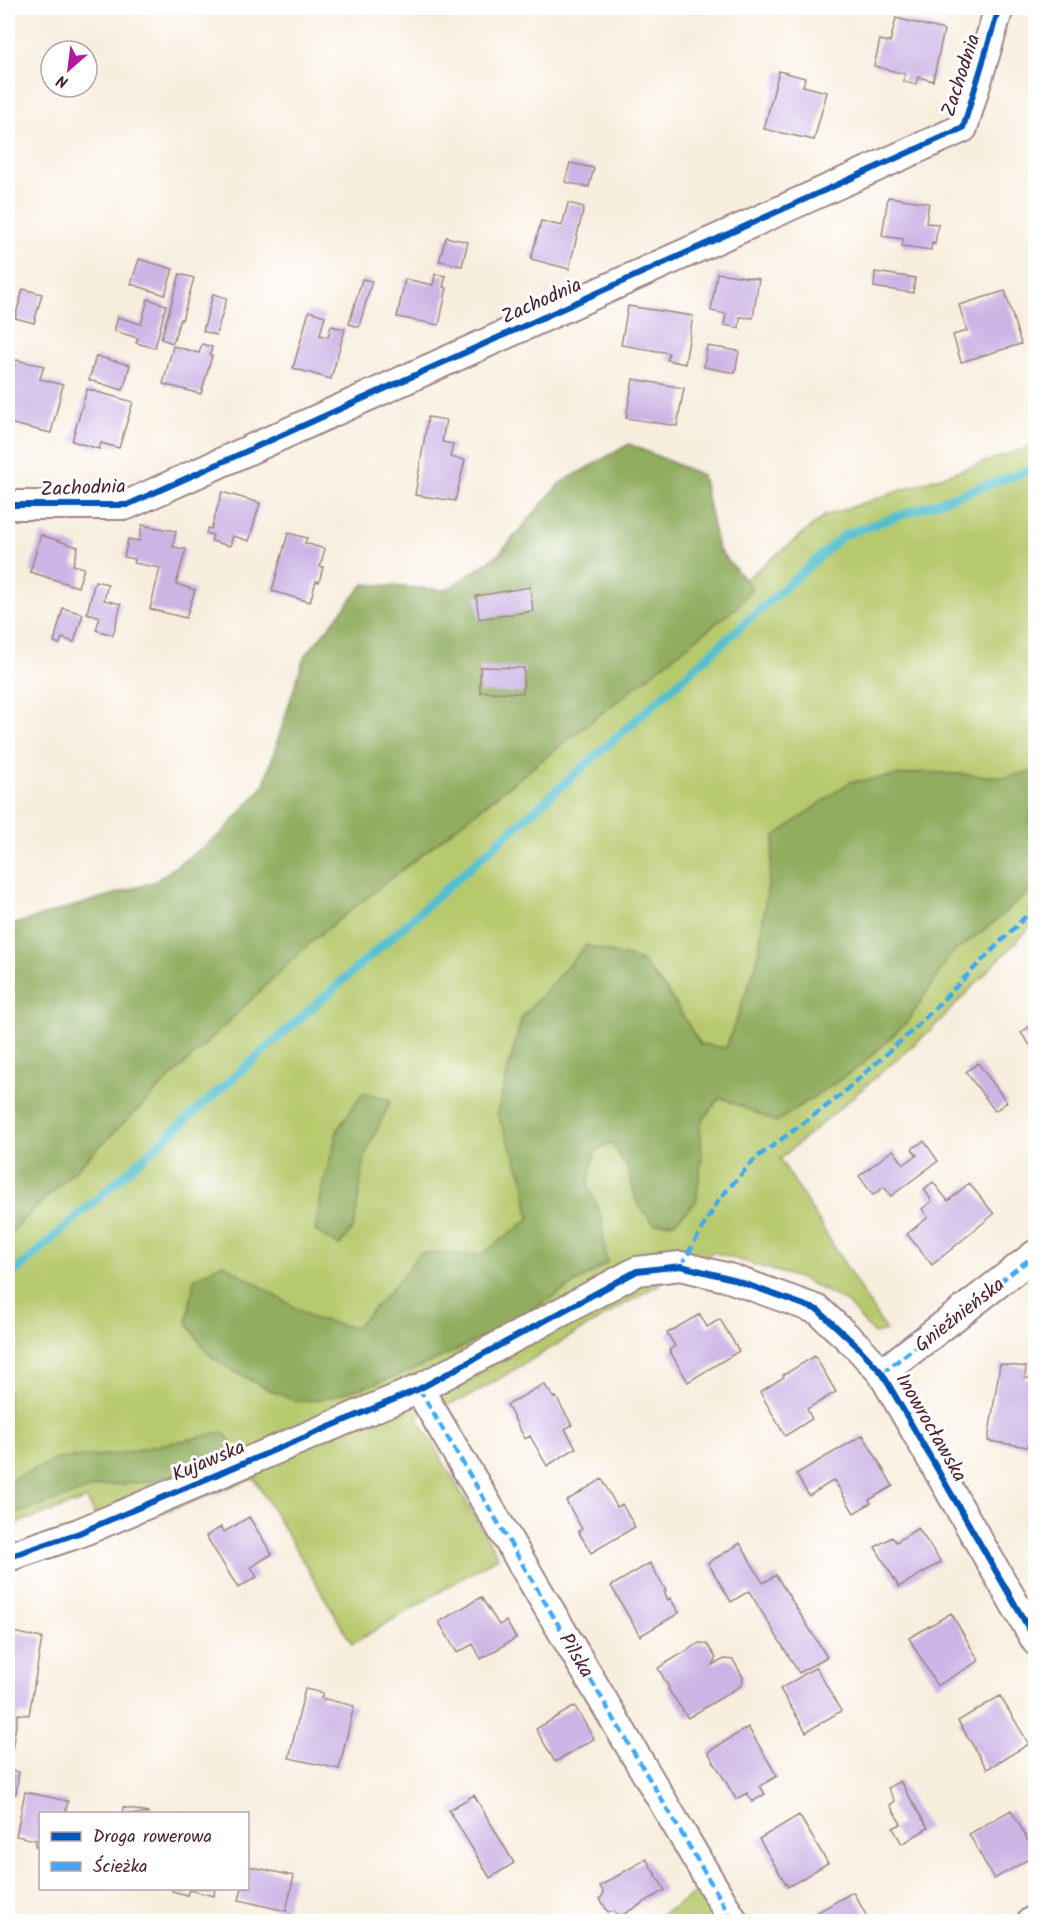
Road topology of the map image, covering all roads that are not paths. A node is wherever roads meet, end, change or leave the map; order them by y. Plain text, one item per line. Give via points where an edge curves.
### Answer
1 (999, 8) edge
2 (8, 505) edge
3 (1035, 1254) edge
4 (882, 1373) junction
5 (419, 1389) junction
6 (8, 1557) edge
7 (1035, 1641) edge
8 (1035, 1919) edge
9 (734, 1922) edge
10 (1031, 1922) edge

1 - 2 street, Zachodnia via 963,128 127,505
3 - 4 street, Gnieźnieńska
4 - 5 street, Inowrocławska via 818,1310 729,1278 681,1266 637,1271
4 - 7 street, Inowrocławska
5 - 6 street, Kujawska via 80,1533
5 - 9 street, Pilska
8 - 10 street

